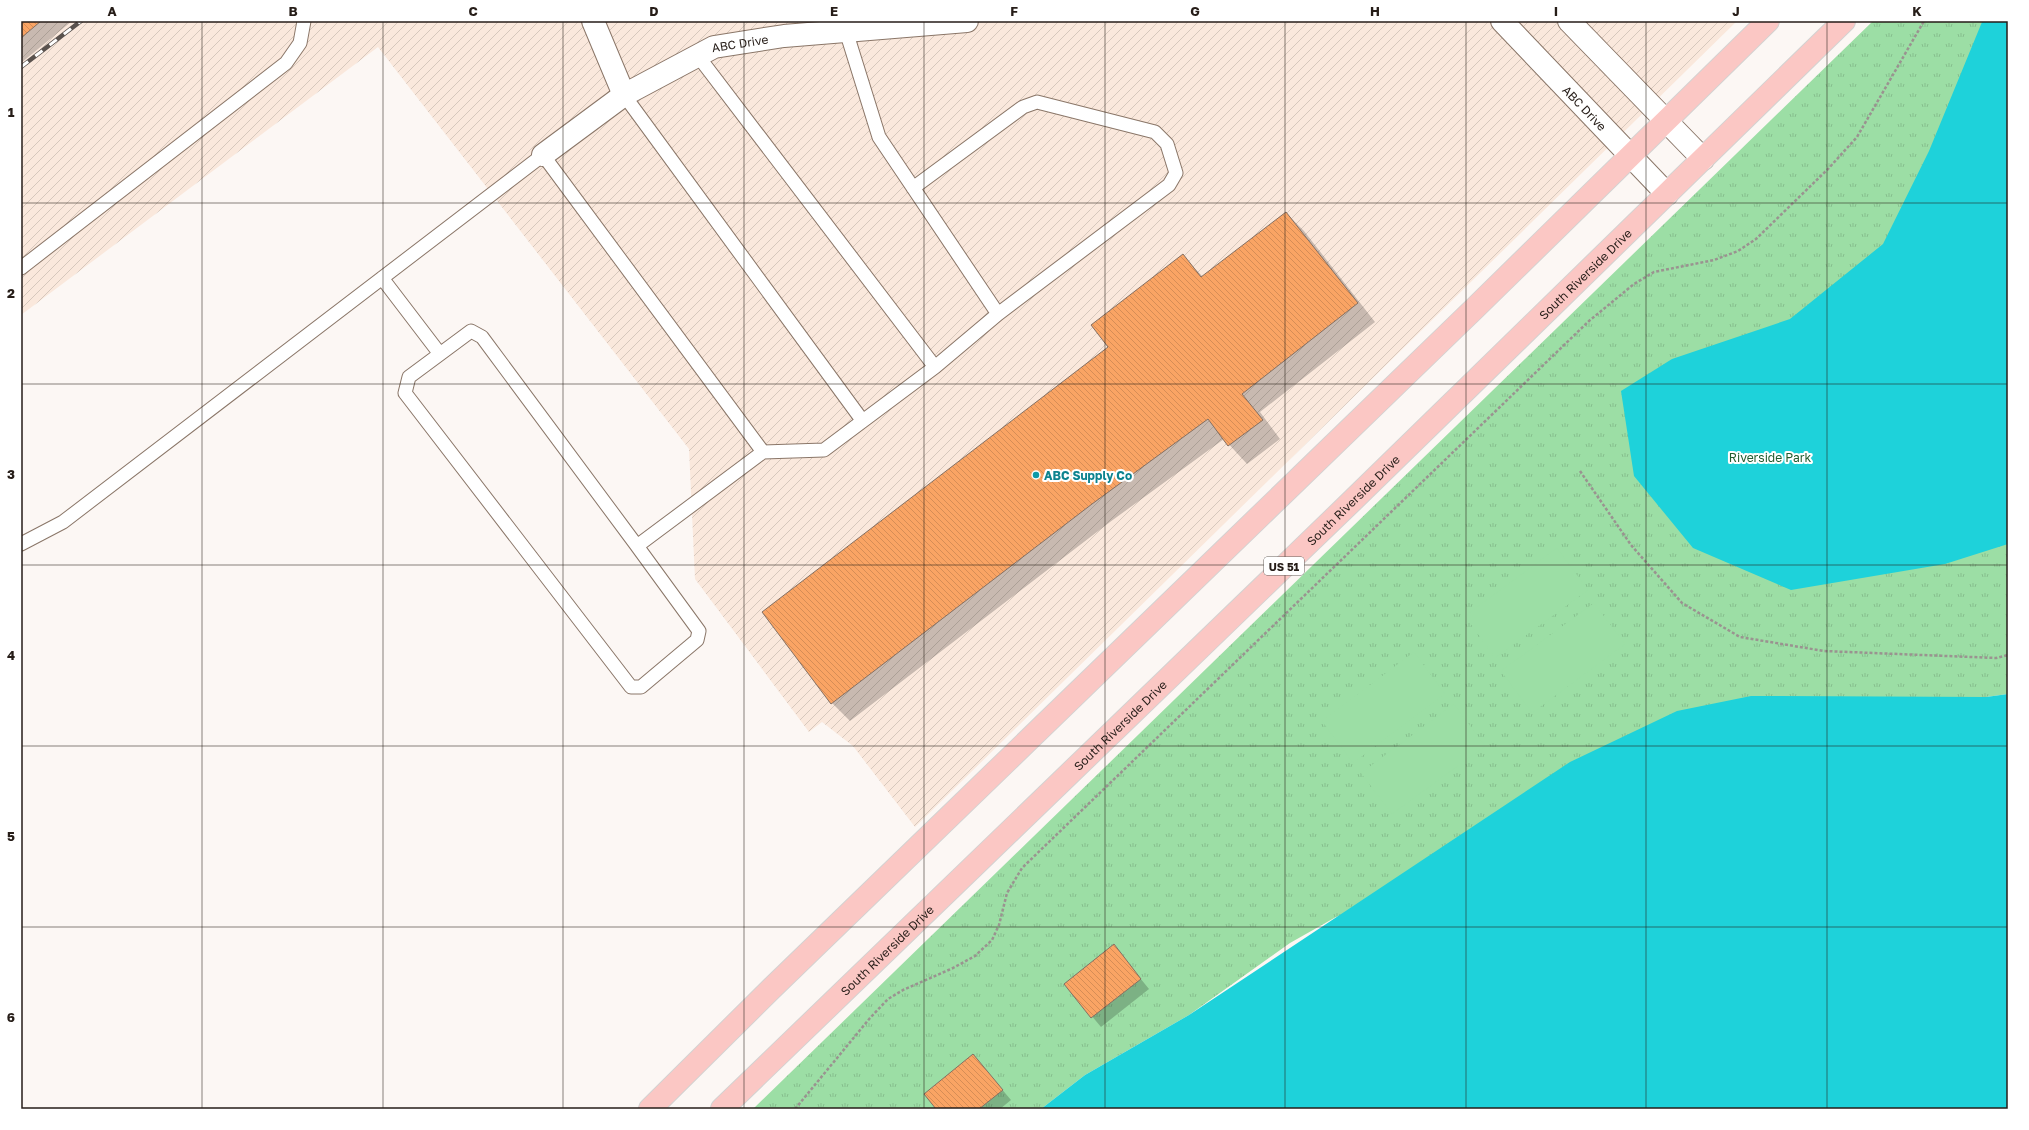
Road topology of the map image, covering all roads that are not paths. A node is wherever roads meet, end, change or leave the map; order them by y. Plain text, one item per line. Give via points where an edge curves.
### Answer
1 (304, 21) edge
2 (593, 21) edge
3 (967, 21) edge
4 (1502, 21) edge
5 (1570, 21) edge
6 (1768, 21) edge
7 (1844, 21) edge
8 (846, 31) junction
9 (698, 56) junction
10 (624, 95) junction
11 (1666, 122) junction
12 (543, 155) junction
13 (1631, 156) junction
14 (1703, 159) junction
15 (913, 188) junction
16 (1667, 194) junction
17 (21, 268) edge
18 (382, 278) junction
19 (998, 314) junction
20 (440, 354) junction
21 (935, 368) junction
22 (862, 420) junction
23 (763, 452) junction
24 (21, 544) edge
25 (637, 546) junction
26 (650, 1109) edge
27 (722, 1109) edge

1 - 17 lane via 300,43 286,63
2 - 10 street
3 - 8 street, ABC Drive
4 - 13 street, ABC Drive
5 - 11 street
6 - 11 main road
7 - 14 main road, South Riverside Drive / US 51
8 - 9 street, ABC Drive via 737,43 714,47
8 - 15 lane via 879,137
9 - 10 street, ABC Drive
9 - 21 lane
10 - 12 street, ABC Drive
10 - 22 lane
11 - 13 main road
11 - 14 street
12 - 18 lane
12 - 23 lane
13 - 16 street, ABC Drive
13 - 26 main road
14 - 16 main road, South Riverside Drive / US 51
15 - 19 lane
15 - 19 lane via 1023,107 1037,102 1156,132 1167,144 1176,173 1169,185
16 - 27 main road, South Riverside Drive / US 51
18 - 20 lane
18 - 24 lane via 63,522
19 - 21 lane
20 - 25 lane via 471,331 482,337
20 - 25 lane via 409,377 406,393 631,687 642,686 697,640 699,631
21 - 22 lane
22 - 23 lane via 824,450
23 - 25 lane

